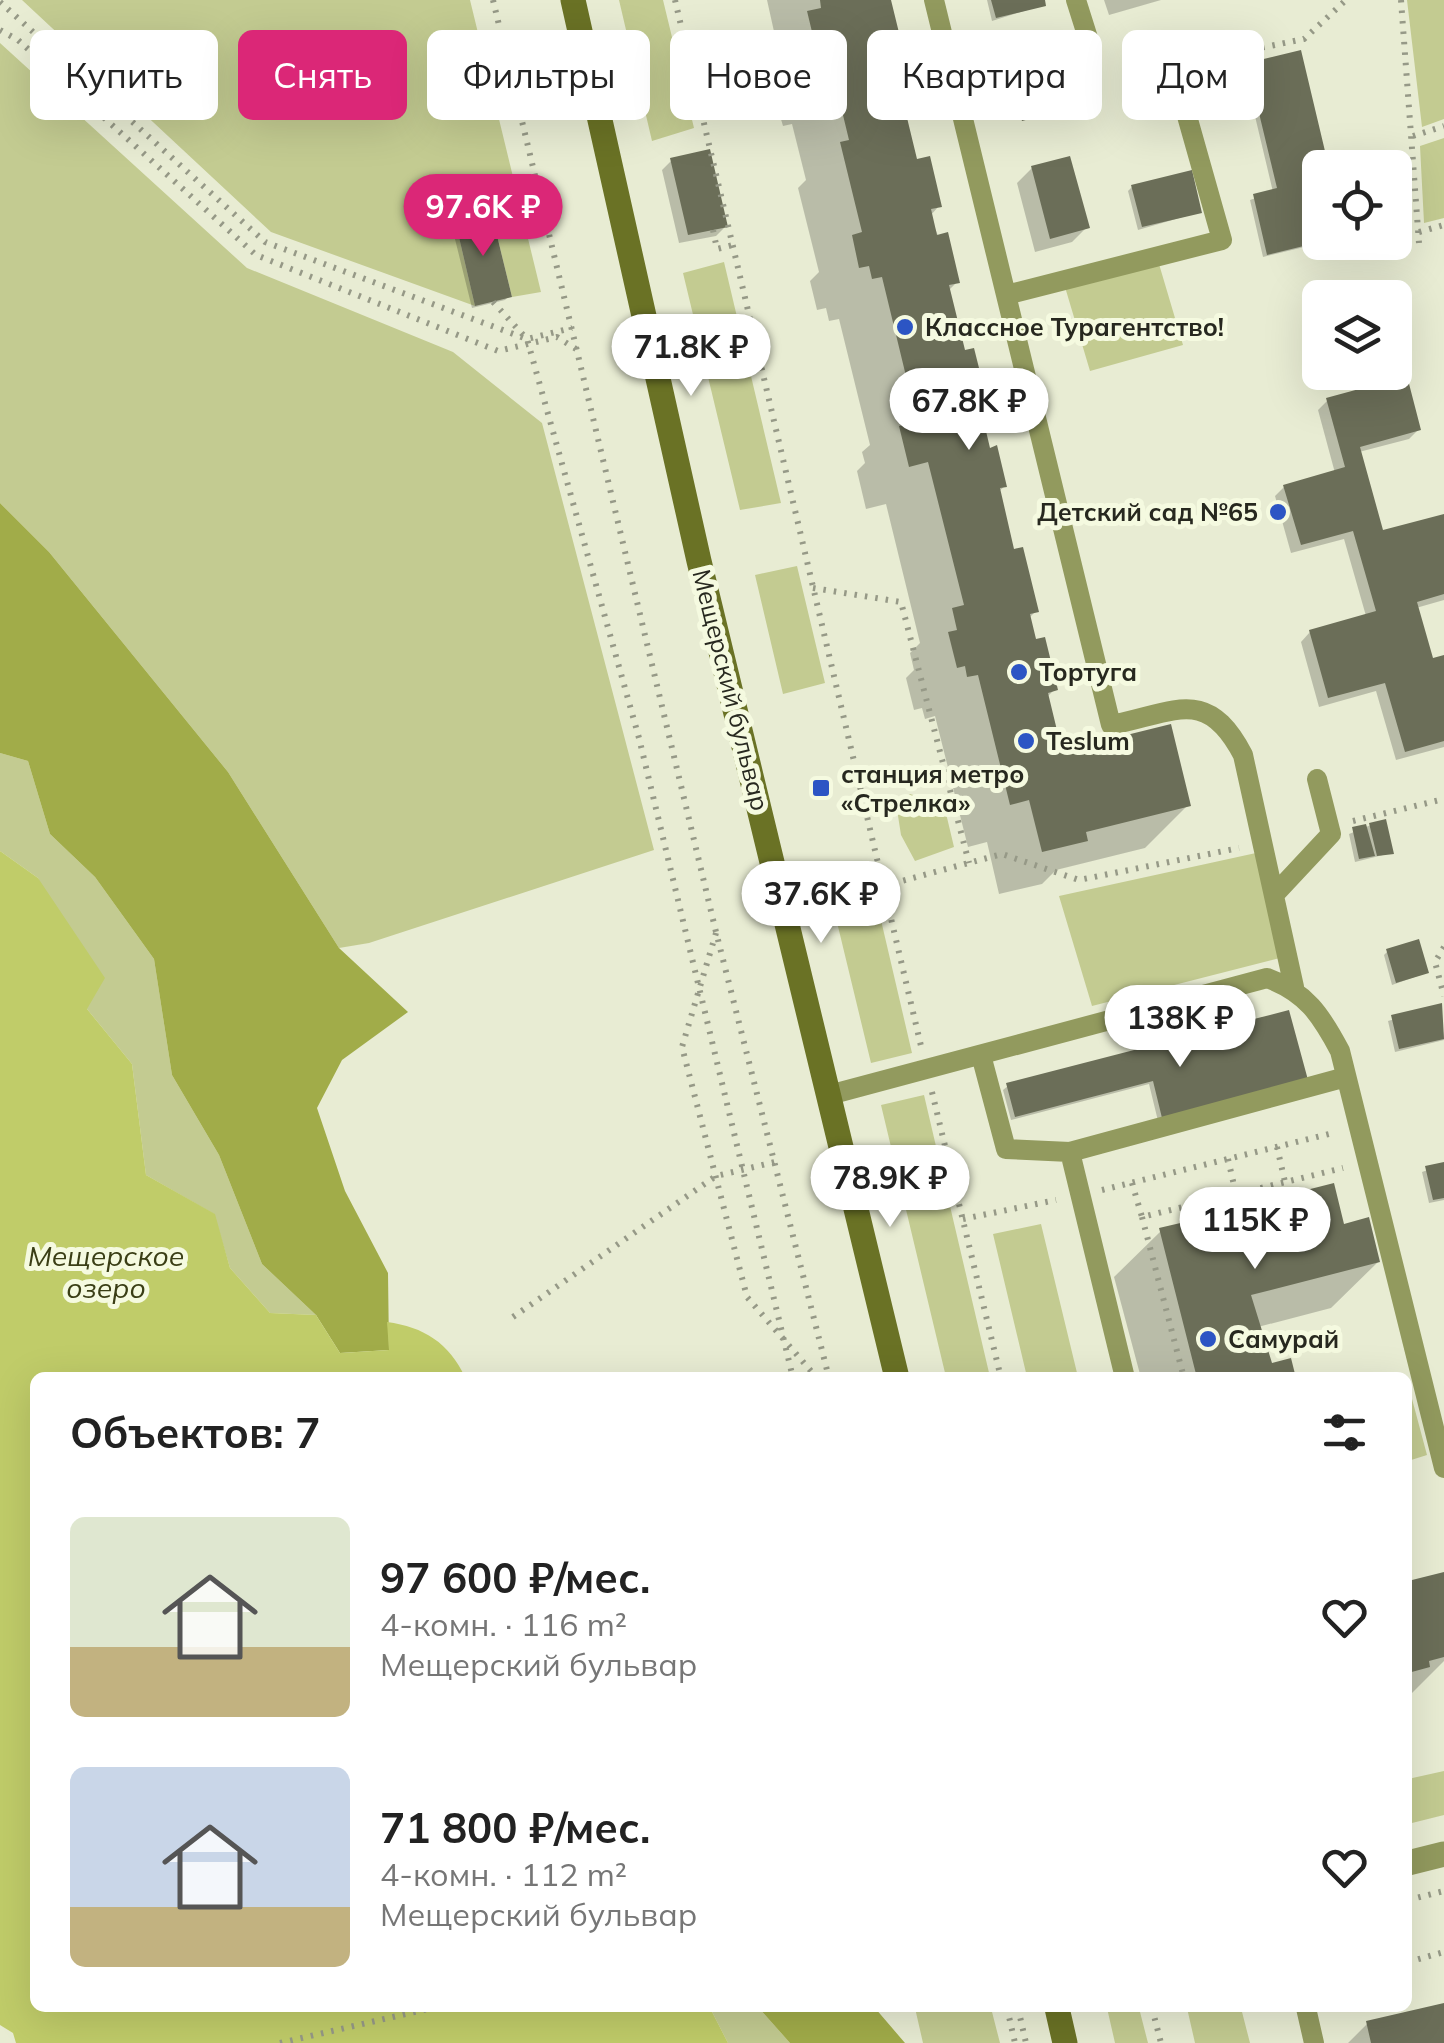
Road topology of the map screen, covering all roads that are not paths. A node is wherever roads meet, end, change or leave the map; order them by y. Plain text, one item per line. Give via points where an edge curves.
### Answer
1 (573, 0) edge
2 (934, 0) edge
3 (1076, 0) edge
4 (941, 30) edge
5 (1085, 30) edge
6 (963, 120) edge
7 (1188, 120) edge
8 (1006, 295) junction
9 (1317, 780) dead end
10 (1274, 895) junction
11 (1294, 988) junction
12 (981, 1054) junction
13 (1346, 1077) junction
14 (829, 1095) junction
15 (1070, 1152) junction
16 (896, 1372) edge
17 (1124, 1372) edge
18 (1444, 1468) edge
19 (1444, 1854) edge
20 (1412, 1861) edge
21 (1057, 2012) edge
22 (1307, 2012) edge
23 (1065, 2043) edge
24 (1314, 2043) edge

1 - 14 main road, Мещерский бульвар
2 - 4 lane
3 - 5 lane
6 - 8 lane
7 - 8 lane via 1222,240
8 - 10 lane via 1111,725 1196,708 1219,716 1243,755
9 - 10 lane via 1331,834
10 - 11 lane
11 - 12 lane via 1267,978
11 - 13 lane via 1318,1011
12 - 14 lane
12 - 15 lane via 1006,1149
13 - 15 lane
13 - 18 lane
14 - 16 main road, Мещерский бульвар
15 - 17 lane
19 - 20 street
21 - 23 main road
22 - 24 lane

